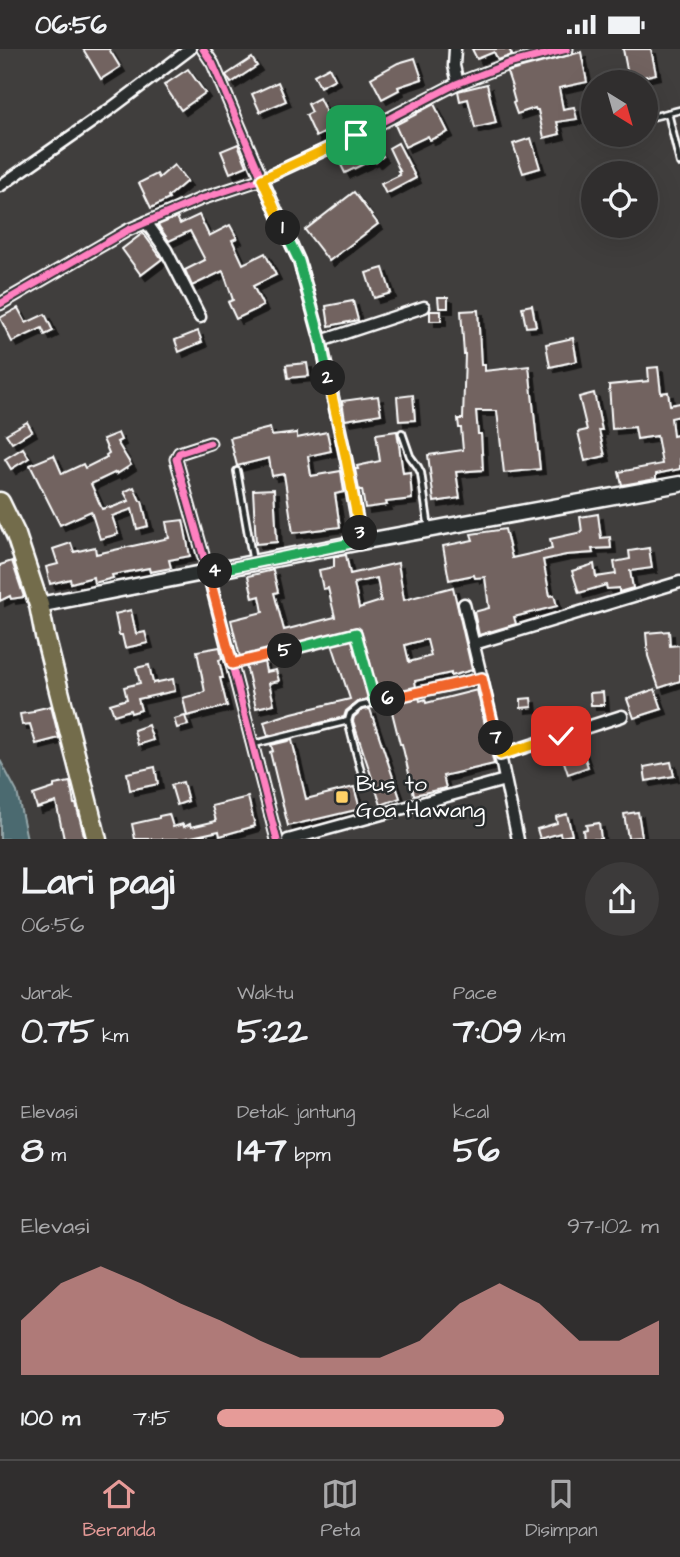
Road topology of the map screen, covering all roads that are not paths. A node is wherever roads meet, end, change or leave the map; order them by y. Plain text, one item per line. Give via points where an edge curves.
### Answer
1 (203, 49) edge
2 (455, 49) edge
3 (567, 49) edge
4 (187, 50) edge
5 (458, 83) junction
6 (680, 110) edge
7 (668, 113) junction
8 (658, 116) edge
9 (680, 163) edge
10 (262, 179) junction
11 (0, 186) edge
12 (146, 222) junction
13 (0, 304) edge
14 (424, 307) dead end
15 (200, 317) dead end
16 (321, 341) junction
17 (402, 433) dead end
18 (209, 443) dead end
19 (237, 471) dead end
20 (680, 484) edge
21 (0, 502) edge
22 (429, 529) junction
23 (361, 541) junction
24 (253, 563) junction
25 (208, 572) junction
26 (680, 582) edge
27 (464, 604) dead end
28 (39, 605) junction
29 (474, 644) junction
30 (232, 664) junction
31 (482, 678) junction
32 (375, 702) junction
33 (622, 716) dead end
34 (348, 721) junction
35 (253, 744) junction
36 (500, 755) junction
37 (363, 779) dead end
38 (505, 779) junction
39 (97, 839) edge
40 (277, 839) edge
41 (288, 839) edge
42 (518, 839) edge

1 - 10 street
2 - 5 street
3 - 5 street
4 - 11 street
5 - 10 street
6 - 7 lane
7 - 8 lane
7 - 9 lane
10 - 12 street
10 - 16 street via 299,261
12 - 13 street
12 - 15 street via 166,250
14 - 16 street
16 - 23 street
17 - 22 lane via 421,473
18 - 25 street via 179,453 176,459
19 - 24 lane
20 - 22 main road
21 - 28 highway
22 - 23 main road
23 - 24 main road
24 - 25 main road
25 - 28 main road
25 - 30 street
26 - 29 street
27 - 29 street
28 - 39 highway
29 - 31 street
30 - 32 lane via 356,633
30 - 35 street
31 - 32 lane
31 - 36 street
32 - 34 lane via 354,709
33 - 36 street
34 - 35 lane
34 - 37 lane
35 - 40 street
36 - 38 street
38 - 41 street
38 - 42 street

